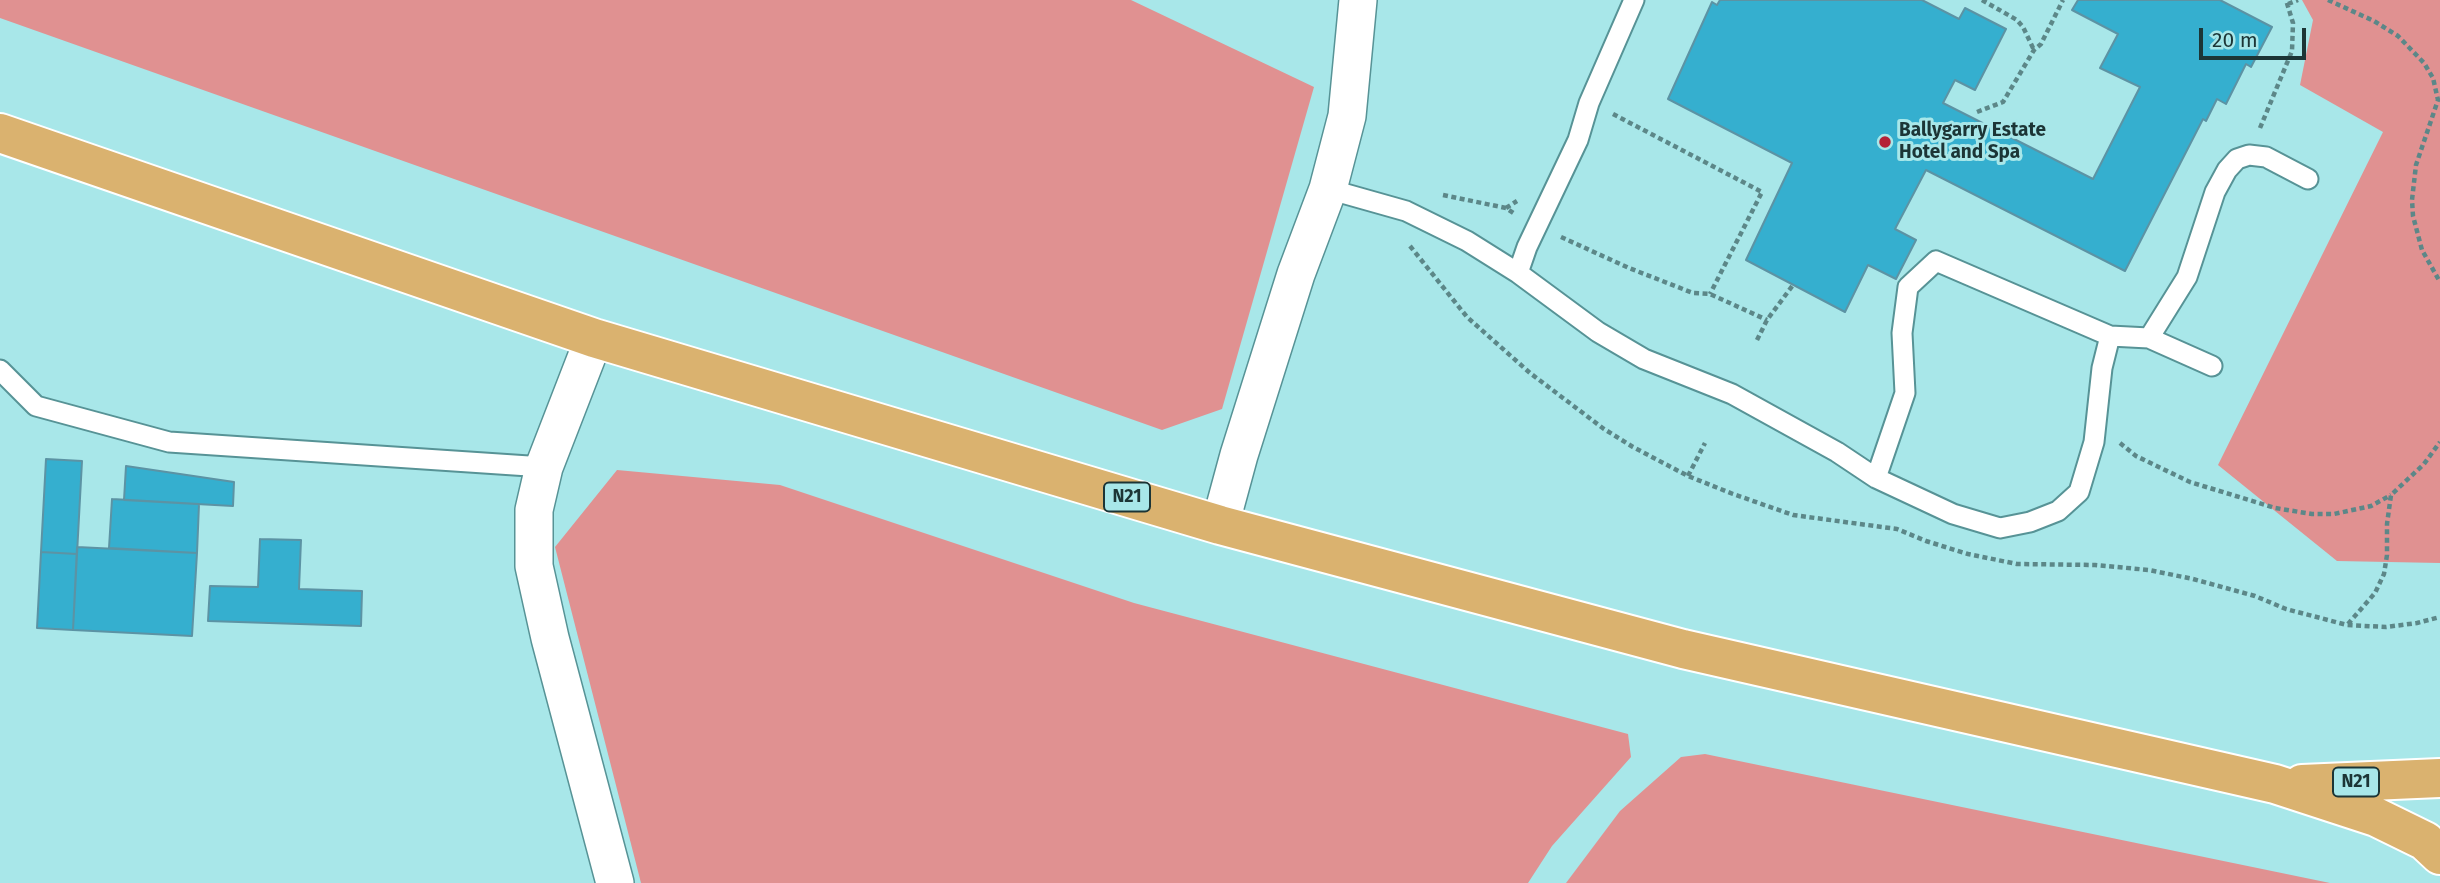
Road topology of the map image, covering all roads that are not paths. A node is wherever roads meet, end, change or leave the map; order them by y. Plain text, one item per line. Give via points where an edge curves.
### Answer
1 (1358, 0) edge
2 (1634, 0) edge
3 (0, 133) edge
4 (2308, 179) dead end
5 (1328, 189) junction
6 (1518, 273) junction
7 (2110, 336) junction
8 (594, 338) junction
9 (2148, 338) junction
10 (2212, 366) dead end
11 (0, 370) edge
12 (544, 467) junction
13 (1876, 478) junction
14 (1220, 525) junction
15 (2440, 778) edge
16 (2275, 785) junction
17 (2440, 855) edge
18 (615, 883) edge

1 - 5 street via 1347,116
2 - 6 lane
3 - 8 highway, N21
4 - 9 lane via 2266,157 2237,159 2209,206 2187,277
5 - 6 lane via 1406,211
5 - 14 street via 1292,287
6 - 13 lane via 1622,347 1731,394
7 - 9 lane
7 - 13 lane via 2094,442 2079,492 2057,511 2000,528 1952,514
7 - 13 lane via 1936,261 1908,287 1902,333 1905,393
8 - 12 street
8 - 14 highway, N21
9 - 10 lane
11 - 12 lane via 36,406 169,442
12 - 18 street via 534,510 534,566
14 - 16 highway, N21 via 1683,649
15 - 16 highway, N21
16 - 17 highway, N21 via 2376,817 2425,841

